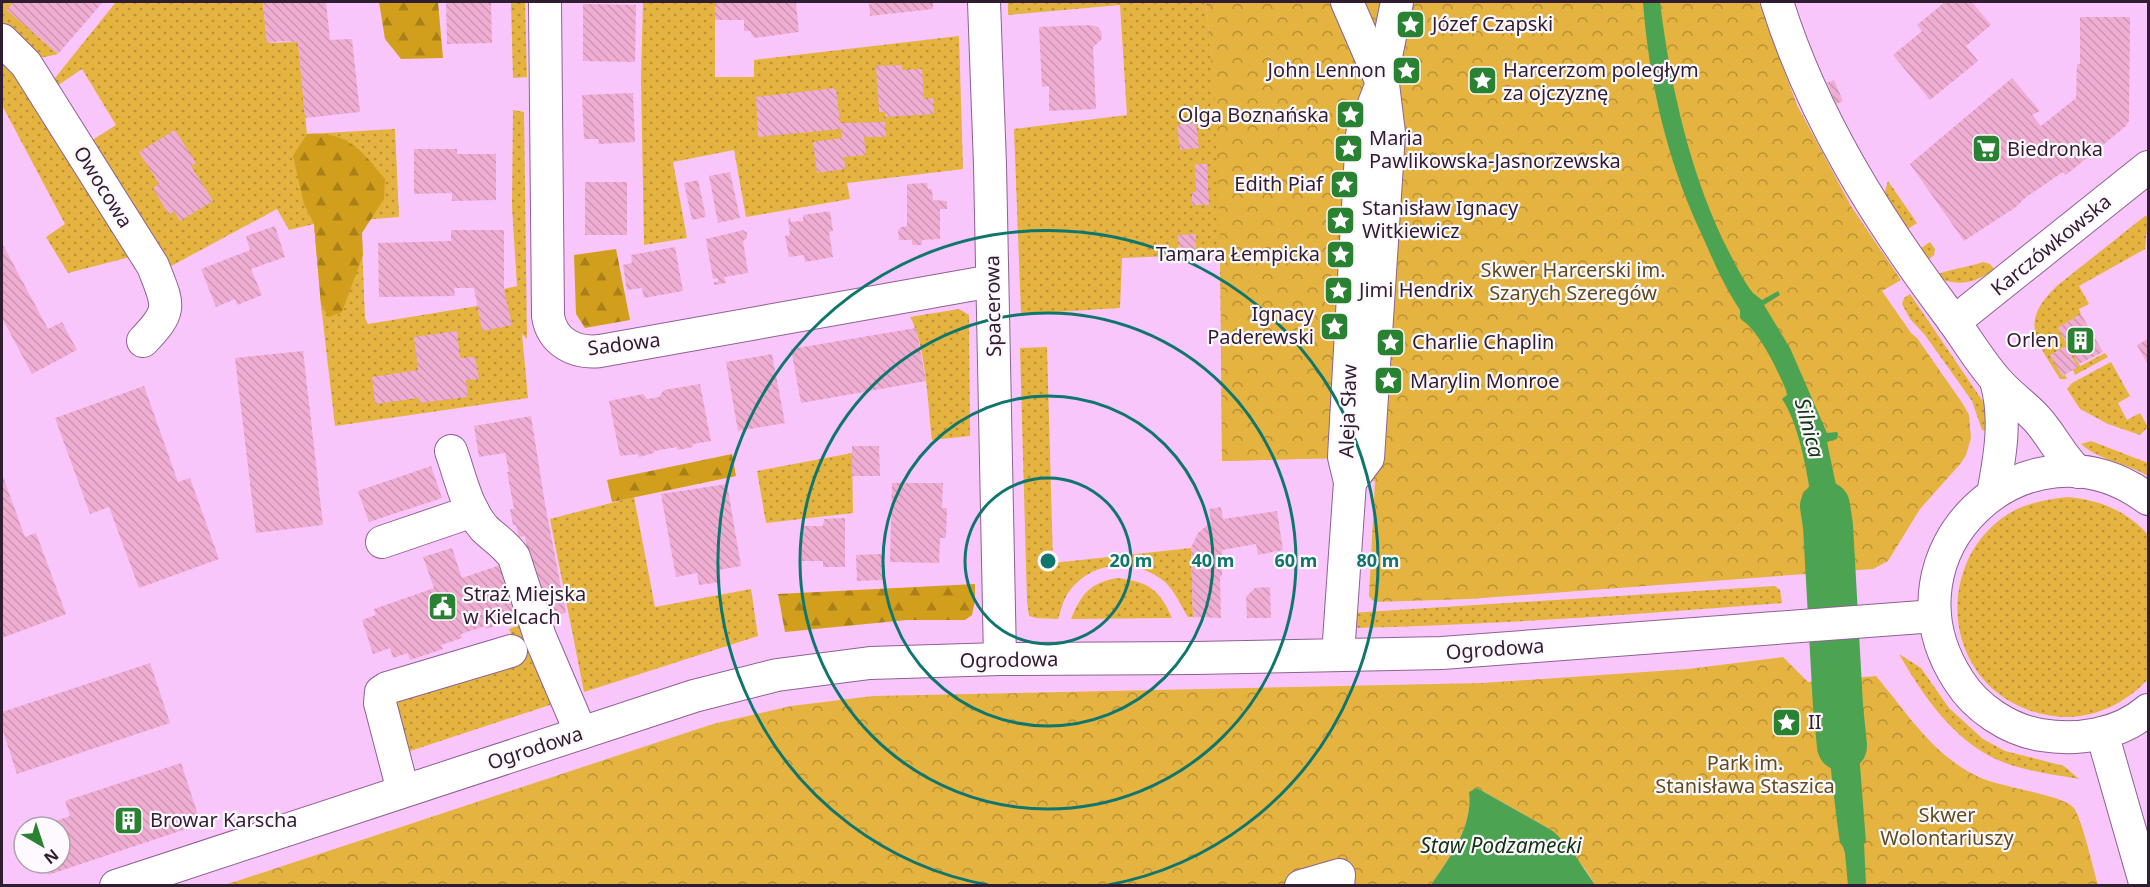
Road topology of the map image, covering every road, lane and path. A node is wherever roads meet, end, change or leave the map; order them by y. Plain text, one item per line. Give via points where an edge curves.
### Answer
1 (546, 2) edge
2 (984, 2) edge
3 (1373, 2) edge
4 (1777, 2) edge
5 (2, 40) edge
6 (1382, 83) junction
7 (2148, 167) edge
8 (992, 281) junction
9 (1954, 322) junction
10 (143, 341) dead end
11 (1996, 381) junction
12 (451, 450) dead end
13 (2078, 472) junction
14 (1993, 494) junction
15 (2148, 499) edge
16 (473, 511) junction
17 (382, 542) dead end
18 (1935, 616) junction
19 (511, 651) dead end
20 (1338, 655) junction
21 (1000, 659) junction
22 (2148, 711) edge
23 (581, 733) junction
24 (2103, 733) junction
25 (403, 791) junction
26 (116, 885) edge
27 (1301, 885) edge
28 (1338, 885) edge
29 (2146, 885) edge

1 - 8 street, Sadowa via 548,316 552,330 564,343 590,352 600,351
2 - 8 street, Spacerowa
3 - 6 street, Aleja Sław via 1390,41
3 - 6 street via 1360,30
4 - 9 street via 1802,70 1858,183
5 - 10 street, Owocowa via 26,64 153,266 166,310
6 - 20 street, Aleja Sław via 1362,135 1344,457 1350,482
7 - 9 street, Karczówkowska
8 - 21 street, Spacerowa
9 - 11 street
11 - 13 street via 2038,420
11 - 14 street via 2002,423
12 - 16 street
13 - 14 street via 2035,476
13 - 15 street via 2112,479
14 - 18 street via 1968,516 1946,548 1935,585
16 - 17 street
16 - 23 street via 514,557 540,637
18 - 20 street, Ogrodowa via 1442,653
18 - 24 street via 1949,666 1962,687 1983,708 2034,734 2072,738
19 - 25 street via 381,692 380,703
20 - 21 street, Ogrodowa
21 - 23 street, Ogrodowa via 870,663 777,675 694,696
22 - 24 street
23 - 25 street, Ogrodowa
24 - 29 street
25 - 26 street, Ogrodowa
27 - 28 street via 1339,875

